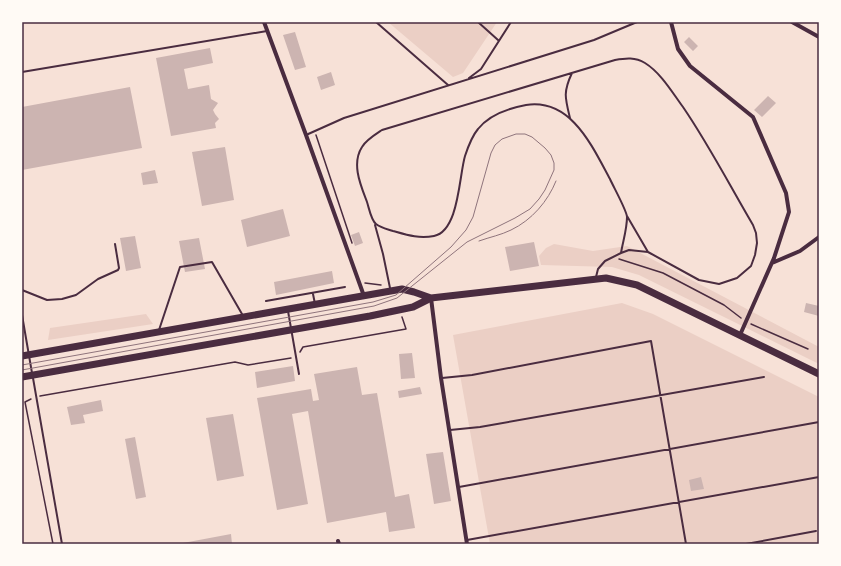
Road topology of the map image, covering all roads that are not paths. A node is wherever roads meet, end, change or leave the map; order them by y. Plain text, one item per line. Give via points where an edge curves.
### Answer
1 (264, 22) edge
2 (376, 22) edge
3 (478, 22) edge
4 (511, 22) edge
5 (637, 22) edge
6 (671, 22) edge
7 (792, 22) edge
8 (267, 30) junction
9 (819, 38) edge
10 (498, 40) junction
11 (22, 72) edge
12 (572, 73) junction
13 (468, 79) junction
14 (448, 85) junction
15 (570, 120) junction
16 (306, 135) junction
17 (627, 216) junction
18 (375, 223) junction
19 (819, 237) edge
20 (115, 244) dead end
21 (648, 252) junction
22 (621, 253) junction
23 (772, 263) junction
24 (596, 279) junction
25 (345, 287) dead end
26 (22, 290) edge
27 (390, 291) junction
28 (313, 294) junction
29 (364, 296) junction
30 (431, 298) junction
31 (266, 302) dead end
32 (315, 305) junction
33 (288, 310) junction
34 (22, 315) edge
35 (244, 317) junction
36 (292, 330) junction
37 (158, 332) junction
38 (740, 335) junction
39 (26, 356) edge
40 (299, 374) dead end
41 (819, 374) edge
42 (32, 375) junction
43 (22, 377) edge
44 (764, 377) dead end
45 (441, 378) junction
46 (661, 395) junction
47 (819, 422) edge
48 (450, 430) junction
49 (670, 449) junction
50 (819, 477) edge
51 (458, 486) junction
52 (679, 502) junction
53 (816, 530) dead end
54 (467, 542) edge
55 (62, 544) edge
56 (686, 544) edge
57 (746, 544) edge

1 - 8 street
2 - 14 lane
3 - 10 lane
4 - 10 lane
5 - 13 lane via 594,40
6 - 23 street via 678,49 690,66 753,117 786,193 789,212
7 - 9 street
8 - 11 lane
8 - 16 street
10 - 13 lane via 481,68
12 - 15 lane via 565,97
12 - 18 lane via 390,127 373,136 362,147 357,159 357,171
12 - 21 lane via 628,58 646,64 660,76 694,124 756,233 757,243 751,266 737,278 719,284 699,280
13 - 14 lane
14 - 16 lane via 344,118
15 - 17 lane via 584,132
15 - 18 lane via 561,111 535,104 496,115 479,128 465,156 453,215 441,234 422,238 408,237
16 - 29 street
17 - 21 lane
17 - 22 lane
18 - 27 lane
19 - 23 street via 800,252
20 - 26 lane via 118,270 98,279 76,295 47,300
21 - 22 lane via 629,250
22 - 24 lane via 605,261 598,269
23 - 38 street
24 - 30 highway
24 - 38 highway via 606,278 637,285
25 - 28 lane
27 - 29 highway
27 - 30 highway via 408,290
28 - 31 lane
28 - 32 lane
29 - 32 highway
30 - 36 highway via 400,310
30 - 45 street
32 - 33 highway
33 - 35 highway
33 - 36 lane
34 - 39 lane
35 - 37 highway
35 - 37 lane via 212,262 180,267
36 - 40 lane
36 - 42 highway
37 - 39 highway
38 - 41 highway
39 - 42 lane
42 - 43 highway
42 - 55 lane
44 - 46 lane
45 - 46 lane via 472,376 651,341
45 - 48 street
46 - 48 lane
46 - 49 lane
47 - 49 lane
48 - 51 street
49 - 51 lane
49 - 52 lane
50 - 52 lane
51 - 54 street
52 - 54 lane
52 - 56 lane
53 - 57 lane

